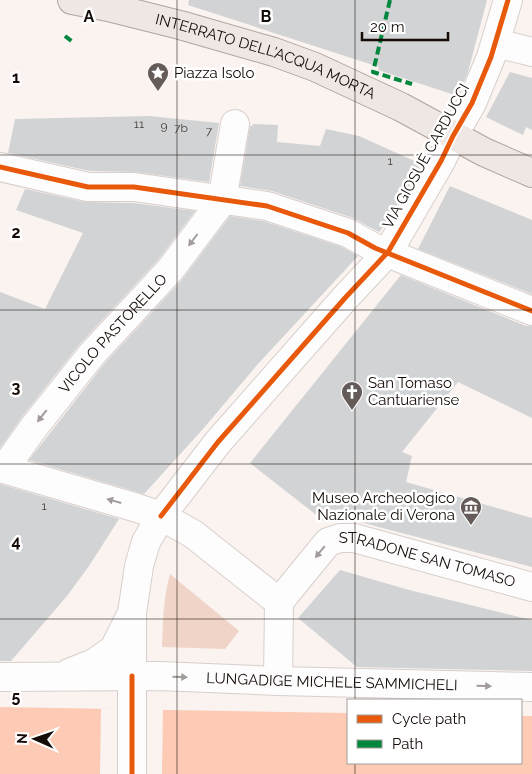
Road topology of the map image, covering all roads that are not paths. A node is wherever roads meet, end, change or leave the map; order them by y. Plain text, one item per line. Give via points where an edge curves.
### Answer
1 (72, 0) edge
2 (508, 0) edge
3 (496, 44) junction
4 (532, 52) edge
5 (235, 124) dead end
6 (453, 136) junction
7 (0, 167) edge
8 (532, 173) edge
9 (222, 200) junction
10 (388, 252) junction
11 (532, 311) edge
12 (2, 469) edge
13 (161, 516) junction
14 (532, 586) edge
15 (280, 602) junction
16 (132, 613) junction
17 (60, 676) junction
18 (132, 676) junction
19 (0, 677) edge
20 (278, 681) junction
21 (532, 687) edge
22 (132, 737) junction
23 (132, 774) edge

1 - 6 main road, INTERRATO DELL'ACQUA MORTA via 180,25 274,52 380,97
2 - 3 street, VIA GIOSUÈ CARDUCCI
3 - 4 street
3 - 6 street, VIA GIOSUÈ CARDUCCI via 472,103
5 - 9 street
6 - 8 main road, INTERRATO DELL'ACQUA MORTA
6 - 10 street, VIA GIOSUÈ CARDUCCI
7 - 9 street via 88,187 134,187
9 - 10 street via 268,206 348,233
9 -> 12 street, VICOLO PASTORELLO via 170,270 92,354
10 - 11 street
10 - 13 street, VIA GIOSUÈ CARDUCCI via 218,442
13 -> 12 street
13 - 15 street via 193,534
13 - 16 street, VIA GIOSUÈ CARDUCCI via 146,542
14 -> 15 street, STRADONE SAN TOMASO via 354,538 340,538 328,542
15 - 20 street
16 - 17 street via 114,649 94,663
16 - 18 street
17 - 18 street, LUNGADIGE MICHELE SAMMICHELI
17 - 19 street
17 - 22 street via 98,685 113,694 127,713
18 -> 20 street, LUNGADIGE MICHELE SAMMICHELI
18 - 22 street
20 -> 21 street, LUNGADIGE MICHELE SAMMICHELI
22 - 23 street

